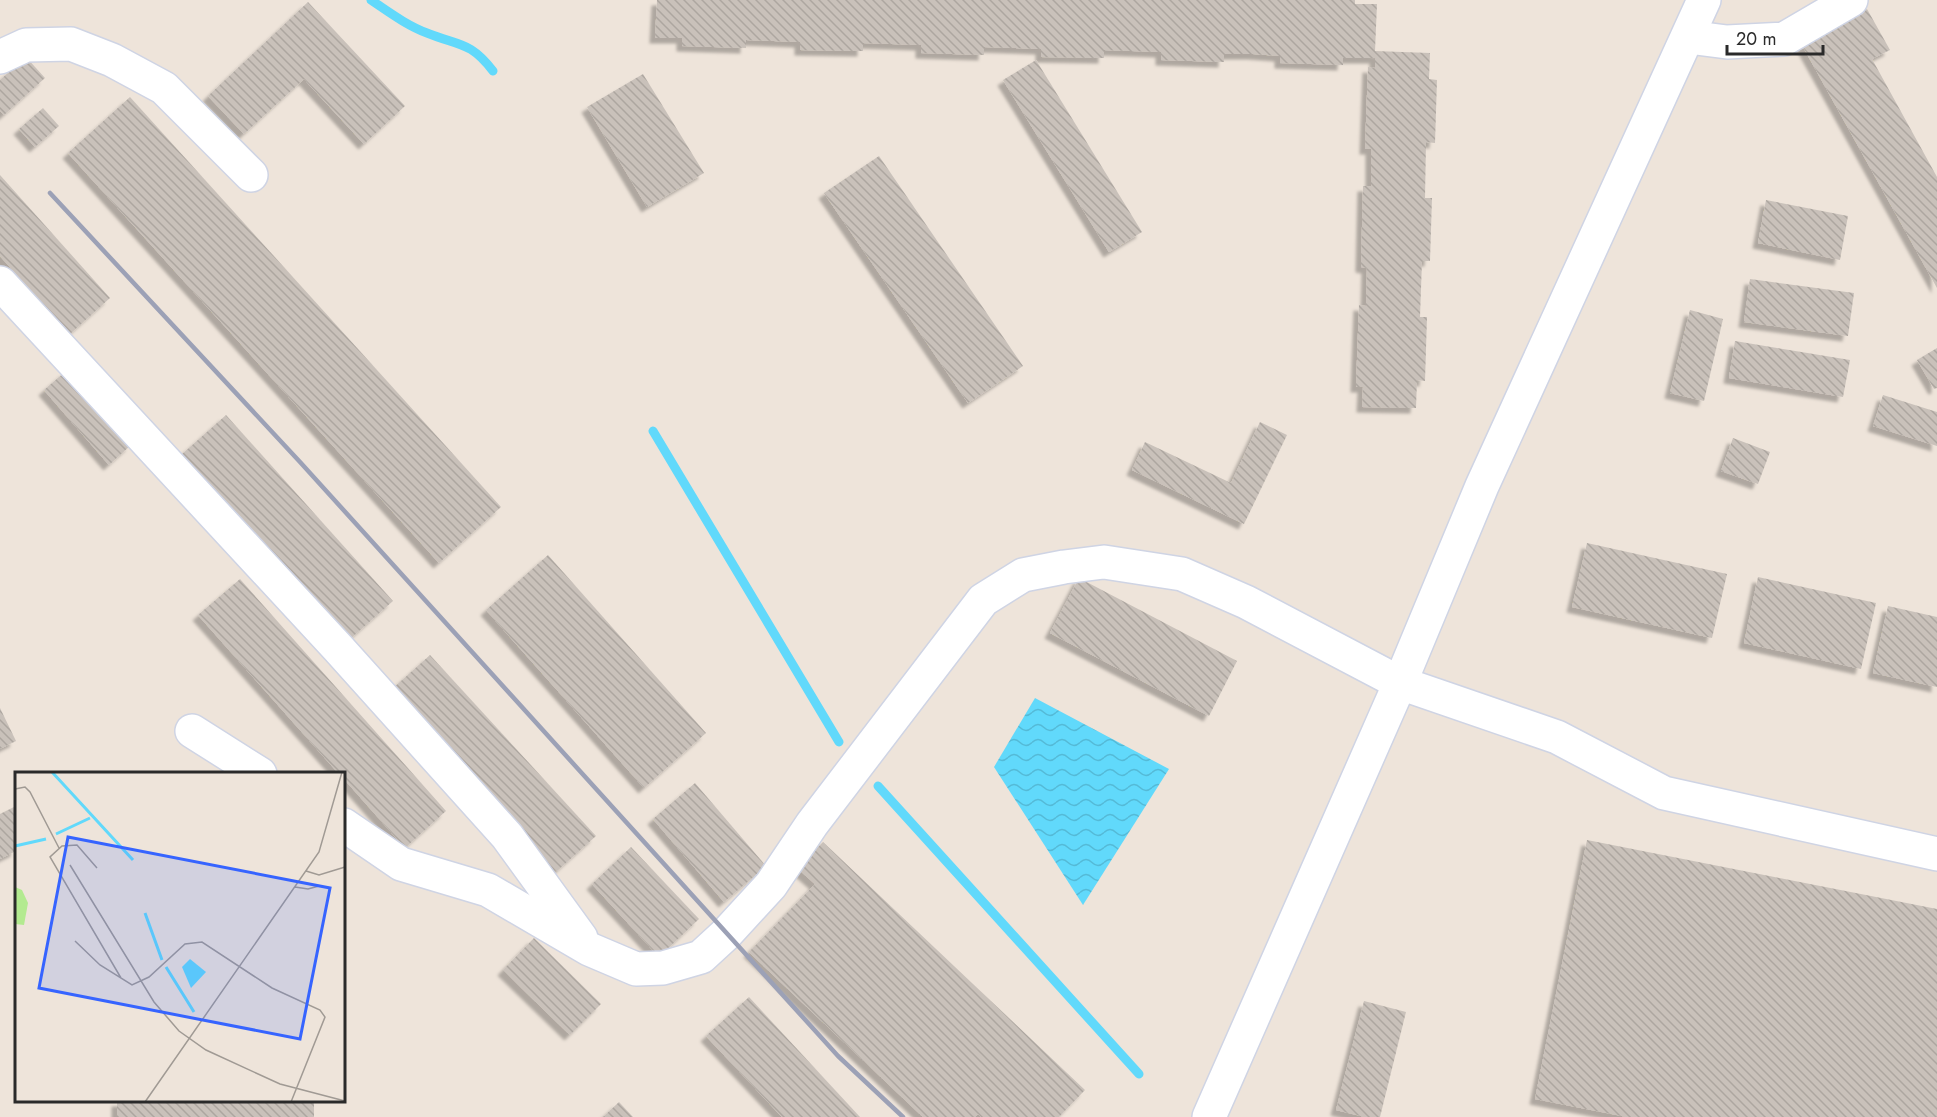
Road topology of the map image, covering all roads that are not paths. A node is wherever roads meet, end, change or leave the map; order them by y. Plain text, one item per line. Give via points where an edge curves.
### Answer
1 (1704, 0) edge
2 (1851, 0) edge
3 (1688, 37) junction
4 (0, 57) edge
5 (251, 175) dead end
6 (0, 283) edge
7 (1400, 683) junction
8 (192, 731) dead end
9 (257, 772) edge
10 (345, 826) edge
11 (1937, 854) edge
12 (589, 950) junction
13 (1209, 1117) edge

1 - 3 street
2 - 3 street via 1784,39 1727,42
3 - 7 street via 1482,486
4 - 5 street via 26,45 71,44 112,60 164,88
6 - 12 street via 507,836
7 - 11 street via 1557,737 1664,793
7 - 12 street via 1246,602 1182,574 1104,562 1023,575 983,600 812,824 771,885 701,957 663,968 636,969
7 - 13 street
8 - 9 street
10 - 12 street via 401,864 488,890

